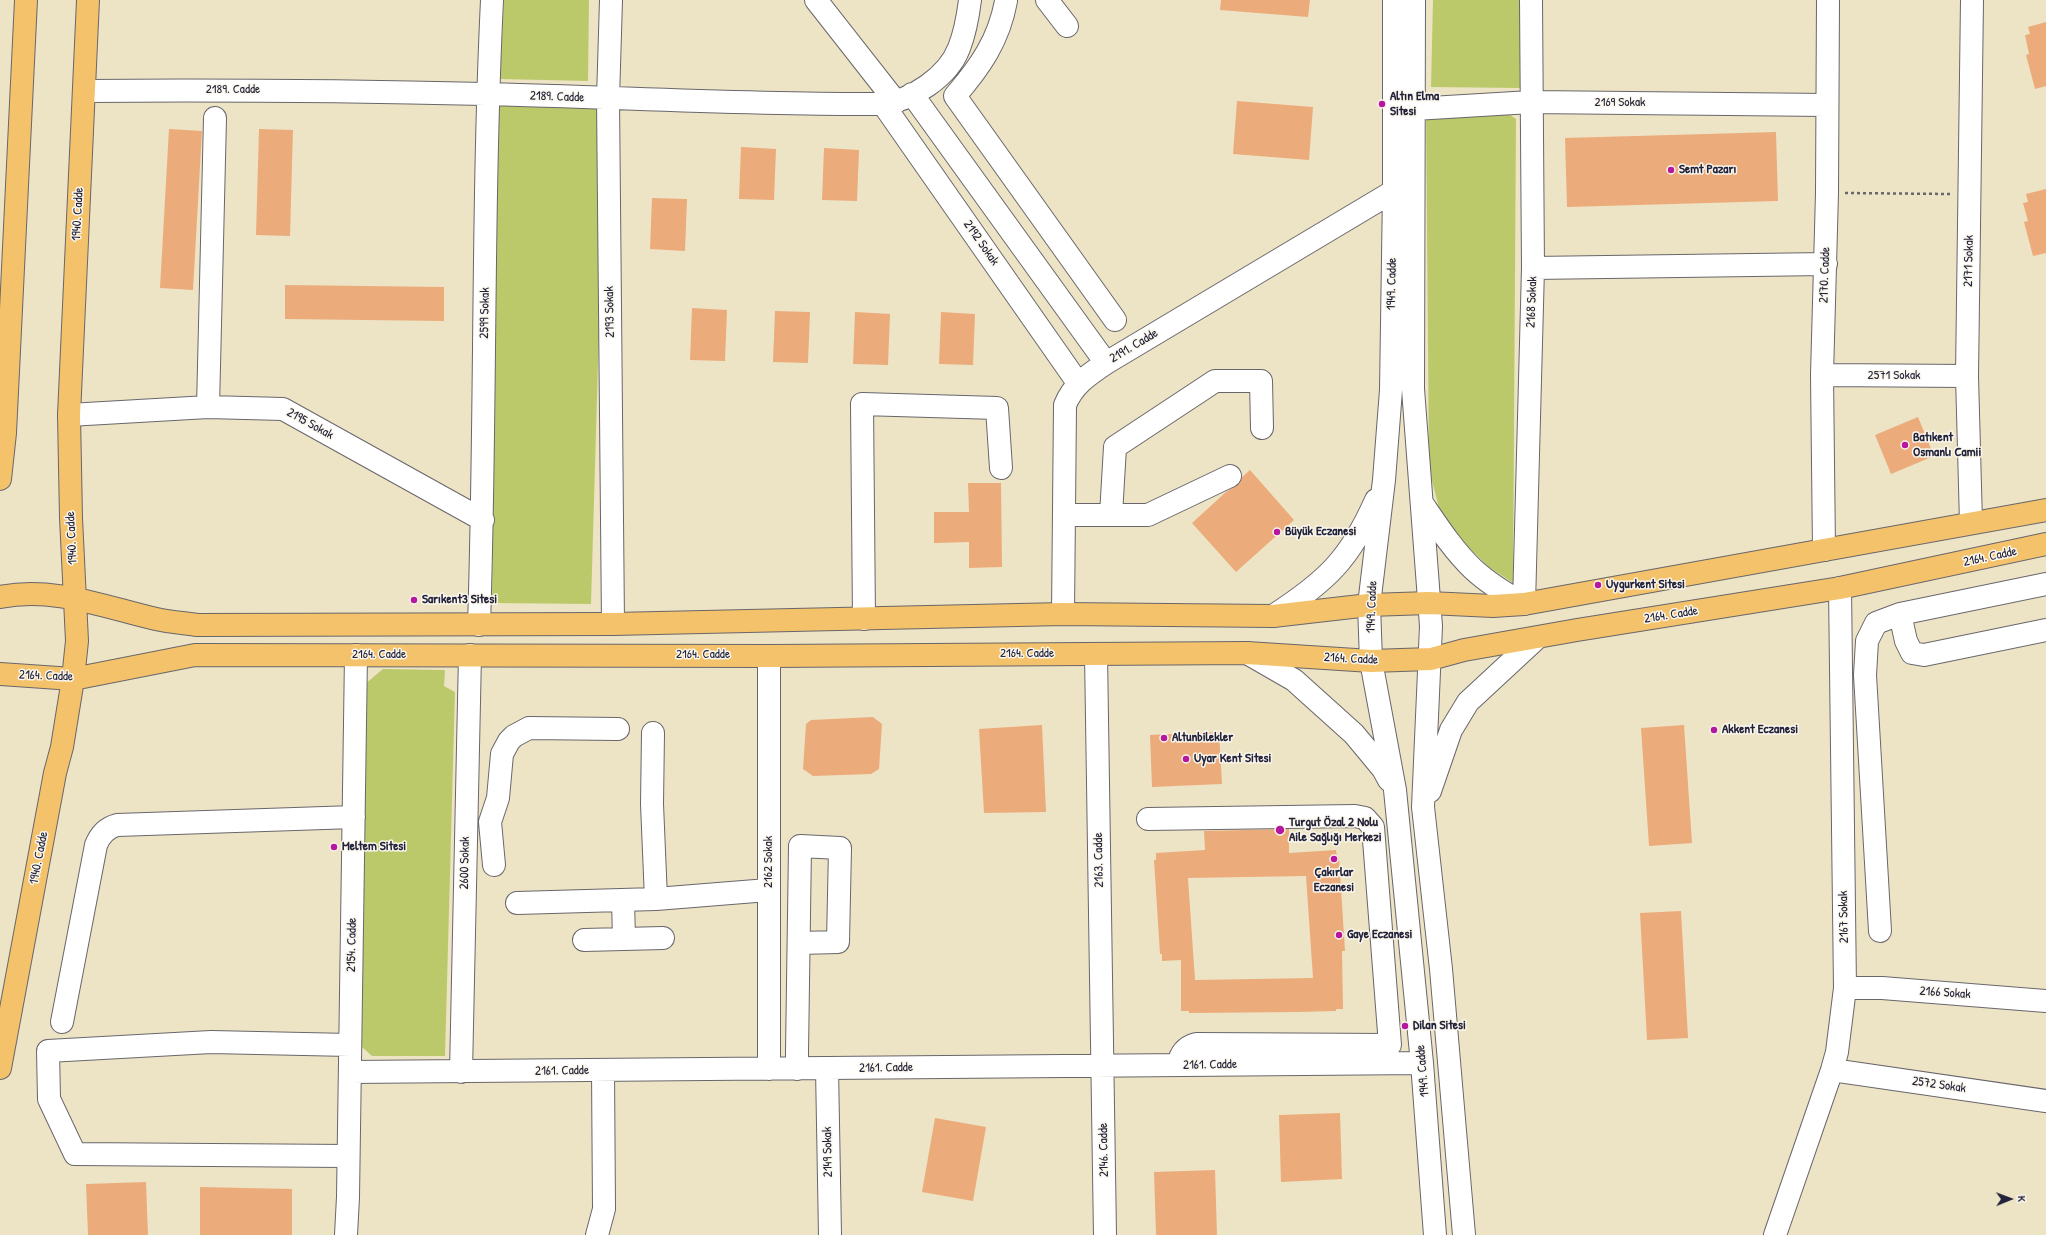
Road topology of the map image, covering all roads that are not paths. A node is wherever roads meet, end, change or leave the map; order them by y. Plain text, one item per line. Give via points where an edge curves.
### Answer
1 (26, 0) edge
2 (88, 0) edge
3 (492, 0) edge
4 (610, 0) edge
5 (816, 0) edge
6 (970, 0) edge
7 (1003, 0) edge
8 (1047, 0) edge
9 (1394, 0) edge
10 (1414, 0) edge
11 (1531, 0) edge
12 (1828, 0) edge
13 (1972, 0) edge
14 (1067, 26) dead end
15 (84, 91) junction
16 (488, 94) junction
17 (608, 99) junction
18 (897, 100) junction
19 (1531, 102) junction
20 (1827, 105) junction
21 (1414, 109) junction
22 (215, 118) dead end
23 (1394, 190) junction
24 (1826, 264) junction
25 (1533, 268) junction
26 (1115, 320) dead end
27 (1106, 363) junction
28 (1822, 375) junction
29 (1967, 376) junction
30 (1078, 383) junction
31 (208, 408) junction
32 (69, 415) junction
33 (1262, 428) dead end
34 (1002, 468) dead end
35 (1230, 476) dead end
36 (0, 480) edge
37 (1384, 480) junction
38 (1420, 500) junction
39 (2046, 510) edge
40 (1064, 515) junction
41 (1111, 515) junction
42 (483, 520) junction
43 (1971, 523) junction
44 (2046, 544) edge
45 (1824, 550) junction
46 (2046, 584) edge
47 (1840, 588) junction
48 (0, 597) edge
49 (74, 597) junction
50 (1429, 603) junction
51 (1524, 604) junction
52 (1369, 605) junction
53 (1063, 614) junction
54 (1900, 614) junction
55 (1273, 616) junction
56 (864, 619) junction
57 (613, 624) junction
58 (479, 625) junction
59 (2046, 630) edge
60 (1537, 638) junction
61 (1247, 653) junction
62 (1096, 654) junction
63 (356, 655) junction
64 (470, 655) junction
65 (769, 656) junction
66 (1431, 659) junction
67 (1371, 661) junction
68 (0, 674) edge
69 (73, 679) junction
70 (618, 729) dead end
71 (653, 733) dead end
72 (1395, 790) junction
73 (1423, 807) junction
74 (354, 817) junction
75 (1148, 819) dead end
76 (466, 822) junction
77 (490, 822) junction
78 (1398, 824) junction
79 (1373, 827) junction
80 (494, 865) dead end
81 (768, 890) junction
82 (656, 899) junction
83 (623, 900) junction
84 (518, 903) dead end
85 (1880, 931) dead end
86 (663, 938) dead end
87 (624, 939) junction
88 (584, 940) dead end
89 (799, 943) dead end
90 (1845, 988) junction
91 (2046, 1001) edge
92 (62, 1022) dead end
93 (350, 1045) junction
94 (1390, 1045) junction
95 (1422, 1055) junction
96 (1178, 1065) junction
97 (1103, 1066) junction
98 (0, 1068) edge
99 (797, 1068) junction
100 (827, 1068) junction
101 (769, 1069) junction
102 (603, 1070) junction
103 (1832, 1070) junction
104 (350, 1072) junction
105 (461, 1072) junction
106 (2046, 1101) edge
107 (348, 1156) junction
108 (346, 1235) edge
109 (597, 1235) edge
110 (830, 1235) edge
111 (1105, 1235) edge
112 (1435, 1235) edge
113 (1464, 1235) edge
114 (1775, 1235) edge

1 - 36 main road via 5,433
2 - 15 main road, 1940. Cadde
3 - 16 street, 2599 Sokak
4 - 17 street, 2193 Sokak
5 - 18 street, 2192 Sokak
6 - 18 street via 959,49 942,74
7 - 26 street via 999,29 994,42 985,59 955,96
8 - 14 street
9 - 23 street, 1949. Cadde
10 - 21 street, 1949. Cadde
11 - 19 street, 2168 Sokak
12 - 20 street, 2170. Cadde
13 - 29 street, 2171 Sokak
15 - 16 street, 2189. Cadde via 232,90
15 - 32 main road, 1940. Cadde
16 - 17 street, 2189. Cadde
16 - 42 street, 2599 Sokak
17 - 18 street, 2189. Cadde
17 - 57 street, 2193 Sokak
18 - 27 street, 2192 Sokak
18 - 30 street, 2192 Sokak
19 - 20 street, 2169 Sokak
19 - 21 street, 2169 Sokak
19 - 25 street, 2168 Sokak
20 - 24 street, 2170. Cadde
21 - 38 street, 1949. Cadde via 1413,389
22 - 31 street
23 - 27 street, 2191. Cadde
23 - 37 street, 1949. Cadde via 1391,390
24 - 25 street
24 - 28 street, 2170. Cadde
25 - 51 street, 2168 Sokak
27 - 30 street, 2191. Cadde
28 - 29 street, 2571 Sokak
28 - 45 street, 2170. Cadde
29 - 43 street, 2171 Sokak
30 - 40 street, 2191. Cadde via 1065,405
31 - 32 street, 2195 Sokak
31 - 42 street, 2195 Sokak via 283,408
32 - 49 main road, 1940. Cadde
33 - 41 street via 1261,381 1215,381 1115,447
34 - 56 street via 997,408 862,404
35 - 41 street via 1148,514
37 - 52 street, 1949. Cadde
37 - 55 street via 1367,521 1340,564 1303,596
38 - 50 street, 1949. Cadde
38 - 51 street via 1437,526 1473,569 1504,593
39 - 43 main road
40 - 41 street
40 - 53 street, 2191. Cadde
42 - 58 street, 2599 Sokak
43 - 45 main road
44 - 47 main road, 2164. Cadde
45 - 51 main road
46 - 54 street
47 - 60 main road, 2164. Cadde
47 - 90 street, 2167 Sokak
48 - 49 main road via 11,594 43,594
49 - 58 main road via 157,619 198,625
49 - 69 main road, 1940. Cadde via 77,641
50 - 51 main road via 1468,606
50 - 52 main road
50 - 66 street, 1949. Cadde
52 - 55 main road
52 - 67 street, 1949. Cadde
53 - 55 main road
53 - 56 main road
54 - 59 street via 1906,641 1912,652 1924,655
54 - 85 street via 1876,623 1867,641 1865,674
56 - 57 main road
57 - 58 main road
60 - 66 main road, 2164. Cadde via 1464,650
60 - 73 street via 1468,702 1451,730
61 - 62 main road, 2164. Cadde
61 - 67 main road, 2164. Cadde
61 - 72 street via 1294,680 1354,734 1383,769
62 - 65 main road, 2164. Cadde
62 - 97 street, 2163. Cadde
63 - 64 main road, 2164. Cadde
63 - 69 main road, 2164. Cadde via 195,655
63 - 74 street, 2154. Cadde
64 - 65 main road, 2164. Cadde
64 - 76 street, 2600 Sokak
65 - 81 street, 2162 Sokak
66 - 67 main road, 2164. Cadde
66 - 73 street, 1949. Cadde
67 - 72 street, 1949. Cadde
68 - 69 main road, 2164. Cadde
69 - 98 main road, 1940. Cadde
70 - 77 street via 529,728 514,736 508,741 502,754 498,798
71 - 82 street via 652,804
72 - 78 street, 1949. Cadde
73 - 113 street, 1949. Cadde via 1441,969
74 - 92 street via 117,826 108,829 96,845
74 - 93 street, 2154. Cadde
75 - 79 street via 1355,816 1365,818
76 - 77 street
76 - 105 street, 2600 Sokak
77 - 80 street
78 - 79 street
78 - 95 street, 1949. Cadde
79 - 94 street
81 - 82 street
81 - 101 street, 2162 Sokak
82 - 83 street
83 - 84 street
83 - 87 street
86 - 87 street
87 - 88 street
89 - 99 street
90 - 91 street, 2166 Sokak via 1882,988
90 - 103 street, 2167 Sokak via 1837,1052
93 - 104 street, 2154. Cadde
93 - 107 street via 210,1042 48,1051 49,1099 75,1154
94 - 95 street
94 - 96 street via 1196,1044 1181,1054
95 - 96 street, 2161. Cadde
95 - 112 street, 1949. Cadde
96 - 97 street, 2161. Cadde
97 - 100 street, 2161. Cadde
97 - 111 street, 2146. Cadde
99 - 100 street, 2161. Cadde
99 - 101 street, 2161. Cadde
100 - 110 street, 2149 Sokak
101 - 102 street, 2161. Cadde
102 - 105 street, 2161. Cadde
102 - 109 street via 604,1209
103 - 106 street, 2572 Sokak
103 - 114 street, 2167 Sokak
104 - 105 street, 2161. Cadde
104 - 107 street, 2154. Cadde
107 - 108 street, 2154. Cadde

